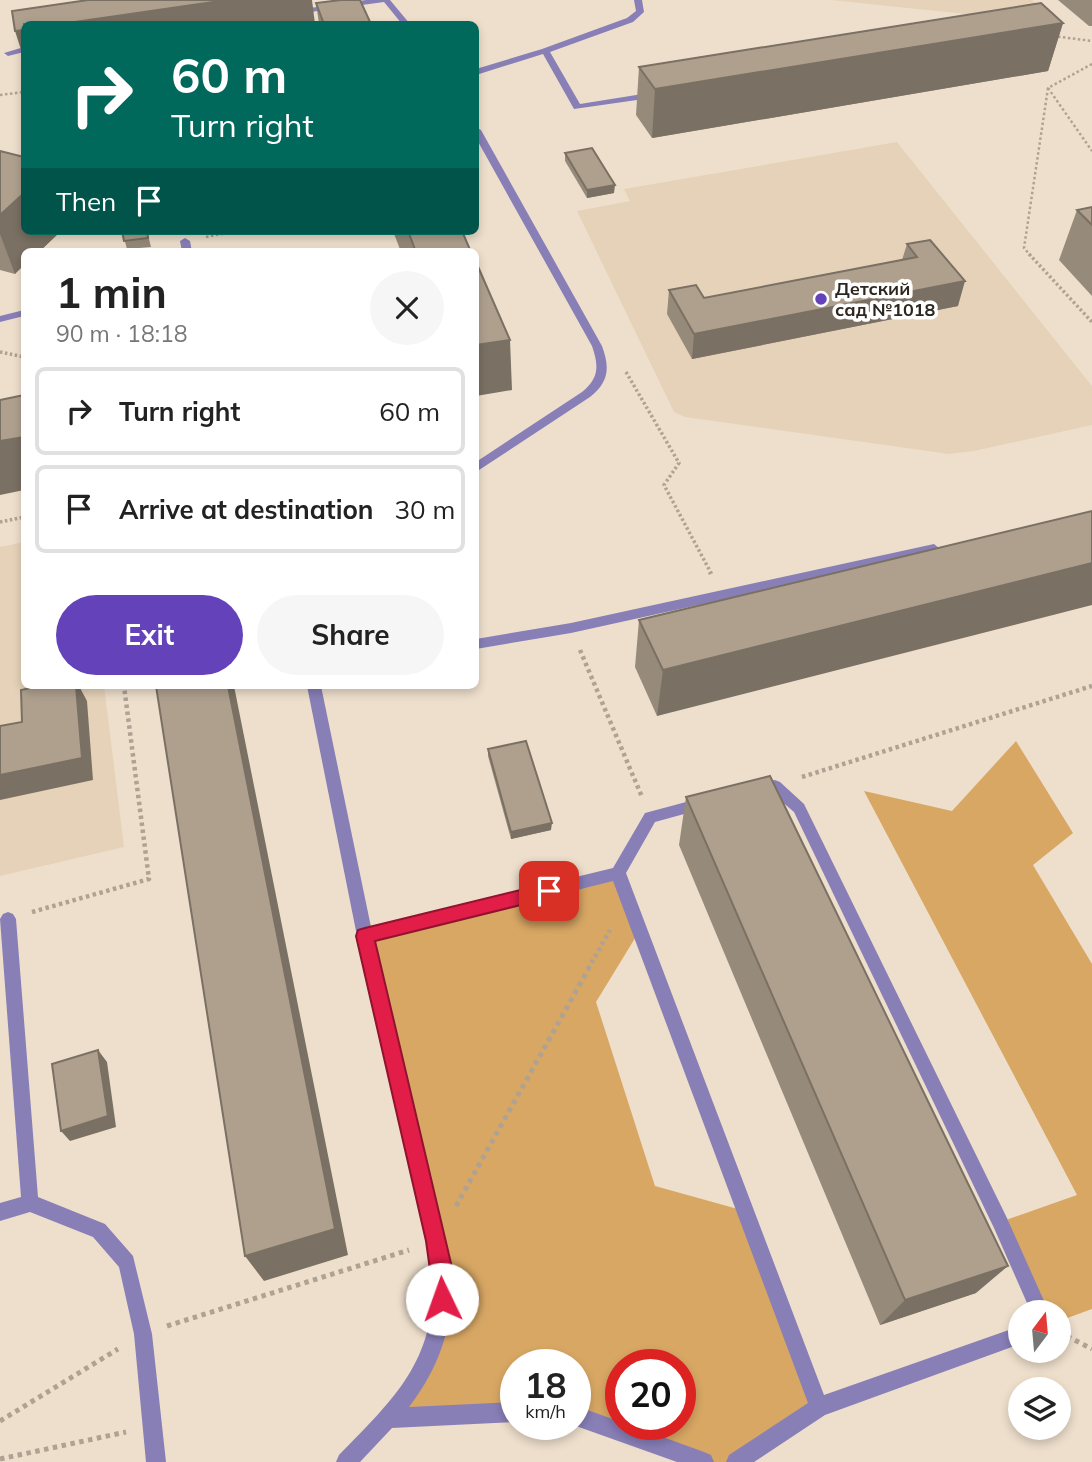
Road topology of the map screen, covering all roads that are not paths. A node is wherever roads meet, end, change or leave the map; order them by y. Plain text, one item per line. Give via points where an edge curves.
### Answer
1 (300, 0) edge
2 (385, 0) edge
3 (638, 0) edge
4 (305, 11) junction
5 (281, 14) dead end
6 (403, 21) edge
7 (21, 51) edge
8 (545, 51) junction
9 (8, 53) dead end
10 (479, 71) edge
11 (672, 92) edge
12 (479, 135) edge
13 (21, 314) edge
14 (0, 319) edge
15 (479, 466) edge
16 (947, 546) edge
17 (479, 643) edge
18 (315, 689) edge
19 (738, 795) edge
20 (713, 801) edge
21 (618, 873) junction
22 (8, 919) road end
23 (365, 936) junction
24 (30, 1203) junction
25 (0, 1212) edge
26 (1035, 1300) edge
27 (1008, 1339) edge
28 (819, 1407) junction
29 (500, 1413) edge
30 (390, 1418) junction
31 (591, 1421) edge
32 (156, 1462) edge
33 (346, 1462) edge
34 (704, 1462) edge
35 (736, 1462) edge

1 - 4 lane
2 - 4 lane
2 - 6 lane
3 - 8 lane via 640,12 630,20
4 - 5 lane
7 - 9 lane
8 - 10 lane
8 - 11 lane via 578,107
12 - 15 lane via 597,346 604,376 594,390
13 - 14 lane
16 - 17 lane via 571,628
18 - 23 lane
19 - 26 lane via 775,786 799,808
20 - 21 lane via 650,817
21 - 23 lane
21 - 28 lane
22 - 24 lane
23 - 30 lane via 443,1276 441,1321 424,1368
24 - 25 lane
24 - 32 lane via 99,1230 127,1262 143,1334
27 - 28 lane
28 - 35 lane
29 - 30 lane
30 - 33 lane
31 - 34 lane

